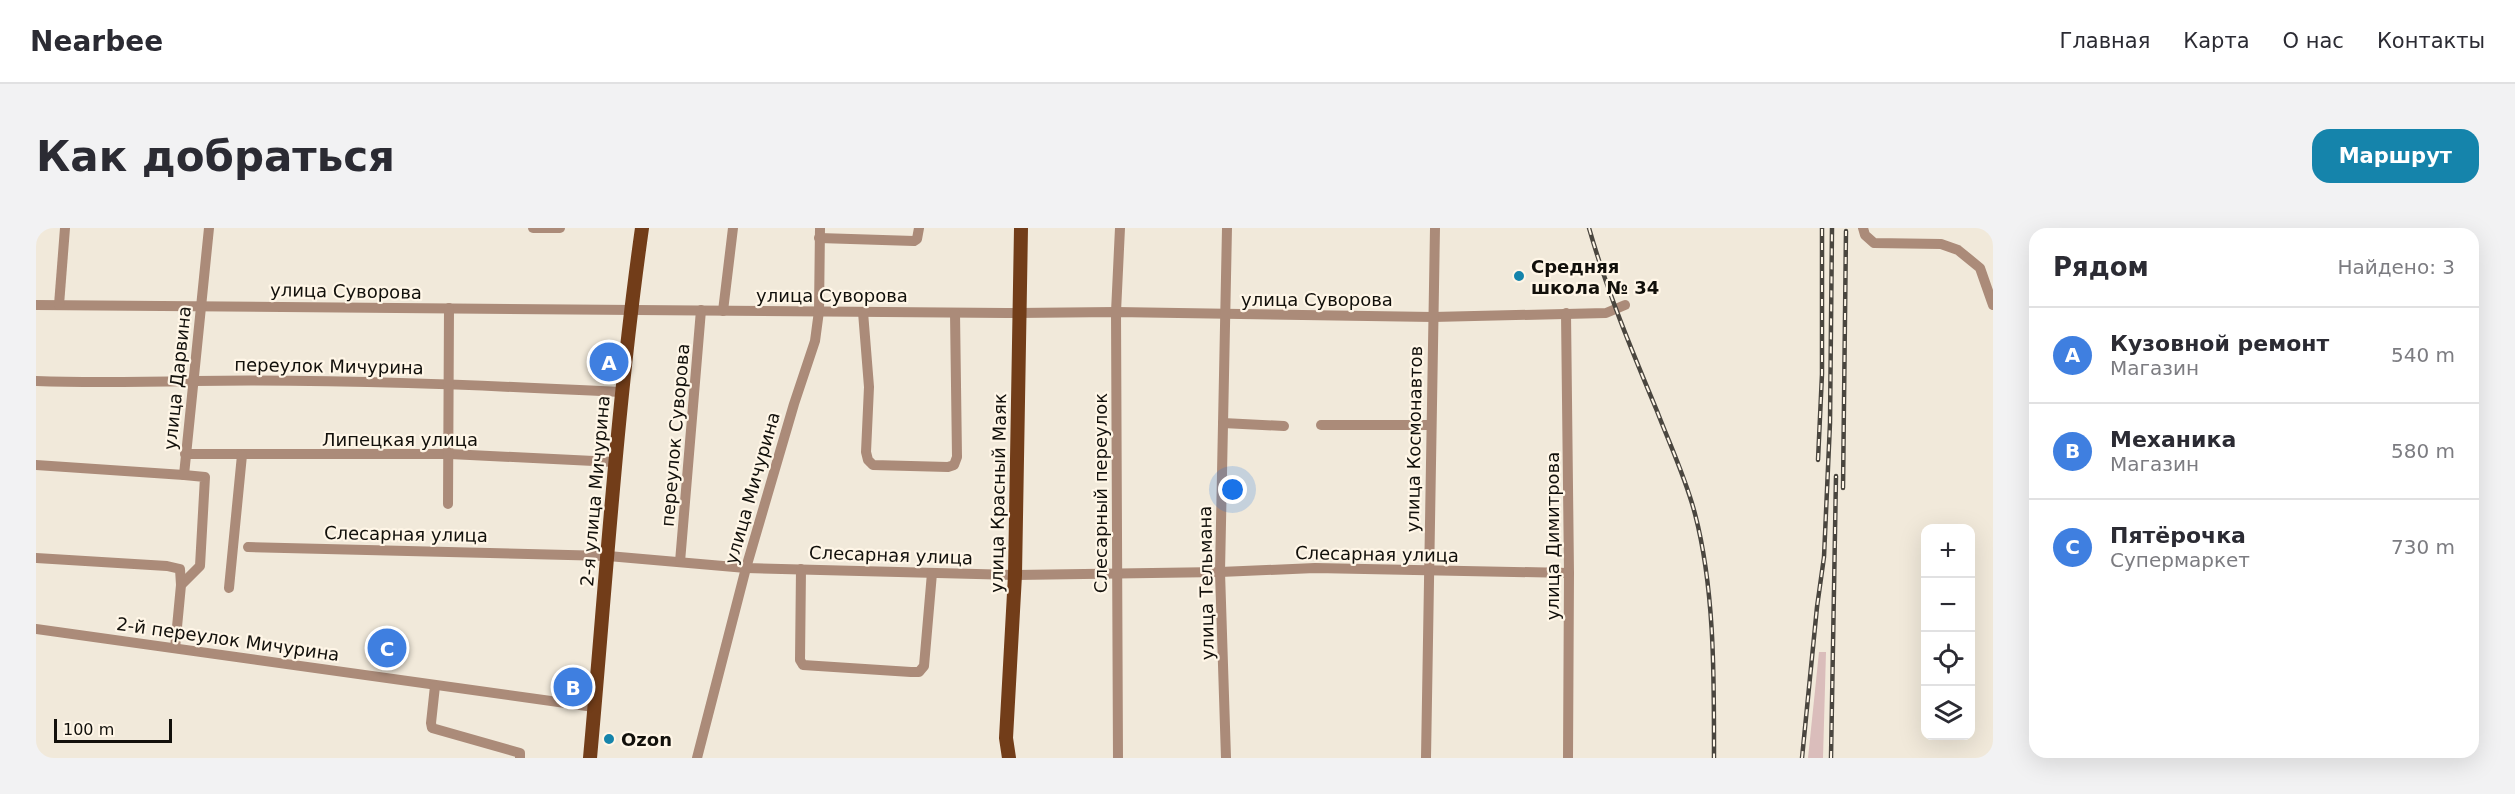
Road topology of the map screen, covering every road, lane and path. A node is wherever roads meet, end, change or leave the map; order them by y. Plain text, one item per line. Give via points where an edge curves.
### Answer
1 (65, 228) edge
2 (209, 228) edge
3 (533, 228) edge
4 (560, 228) edge
5 (642, 228) edge
6 (733, 228) edge
7 (919, 228) edge
8 (1022, 228) edge
9 (1120, 228) edge
10 (1227, 228) edge
11 (1435, 228) edge
12 (1863, 228) edge
13 (820, 233) edge
14 (36, 305) edge
15 (59, 305) junction
16 (1625, 305) dead end
17 (1993, 305) edge
18 (202, 306) junction
19 (449, 308) junction
20 (631, 310) junction
21 (701, 310) junction
22 (723, 310) junction
23 (819, 311) junction
24 (862, 312) junction
25 (1116, 312) junction
26 (955, 313) junction
27 (1020, 313) junction
28 (1566, 314) junction
29 (1225, 315) junction
30 (1433, 317) junction
31 (36, 381) edge
32 (193, 381) junction
33 (450, 384) junction
34 (621, 392) junction
35 (1223, 423) junction
36 (1431, 425) junction
37 (1284, 426) dead end
38 (1322, 426) dead end
39 (185, 454) junction
40 (450, 454) junction
41 (207, 455) junction
42 (242, 455) junction
43 (614, 462) junction
44 (36, 465) edge
45 (184, 475) junction
46 (205, 477) junction
47 (448, 504) dead end
48 (248, 547) dead end
49 (608, 556) junction
50 (36, 558) edge
51 (680, 562) junction
52 (746, 568) junction
53 (801, 569) junction
54 (1428, 571) junction
55 (1116, 572) junction
56 (1220, 572) junction
57 (932, 573) junction
58 (1569, 573) junction
59 (1015, 575) junction
60 (182, 585) junction
61 (229, 588) dead end
62 (36, 629) edge
63 (175, 648) junction
64 (435, 686) junction
65 (594, 707) junction
66 (697, 757) edge
67 (520, 758) edge
68 (590, 758) edge
69 (1009, 758) edge
70 (1118, 758) edge
71 (1226, 758) edge
72 (1426, 758) edge
73 (1568, 758) edge

1 - 15 street
2 - 18 street, улица Дарвина
3 - 4 street
5 - 20 main road, 2-я улица Мичурина
6 - 22 street
7 - 13 street via 914,242
8 - 27 main road, улица Красный Маяк
9 - 25 street, Слесарный переулок
10 - 29 street, улица Тельмана
11 - 30 street, улица Космонавтов
12 - 17 street via 1874,243 1941,244 1958,250 1980,268
13 - 23 street, улица Мичурина
14 - 15 street, улица Суворова
15 - 18 street, улица Суворова
16 - 28 street, улица Суворова via 1606,313
18 - 19 street, улица Суворова
18 - 32 street, улица Дарвина
19 - 20 street, улица Суворова
19 - 33 street
20 - 21 street, улица Суворова
20 - 34 main road, 2-я улица Мичурина
21 - 22 street, улица Суворова
21 - 51 street, переулок Суворова
22 - 23 street, улица Суворова
23 - 24 street, улица Суворова
23 - 52 street, улица Мичурина via 815,341
24 - 26 street, улица Суворова
24 - 26 street via 869,387 868,460 873,465 948,467 954,465 957,457
25 - 27 street, улица Суворова
25 - 29 street, улица Суворова
25 - 55 street, Слесарный переулок
26 - 27 street, улица Суворова
27 - 59 main road, улица Красный Маяк
28 - 30 street, улица Суворова
28 - 58 street, улица Димитрова
29 - 30 street, улица Суворова
29 - 35 street, улица Тельмана
30 - 36 street, улица Космонавтов
31 - 32 street, переулок Мичурина
32 - 33 street, переулок Мичурина
32 - 39 street, улица Дарвина
33 - 34 street, переулок Мичурина
33 - 40 street
34 - 43 main road, 2-я улица Мичурина
35 - 37 street
35 - 56 street, улица Тельмана
36 - 38 street
36 - 54 street, улица Космонавтов
39 - 41 street, Липецкая улица
39 - 45 street, улица Дарвина
40 - 42 street, Липецкая улица
40 - 43 street, Липецкая улица
40 - 47 street
41 - 42 street, Липецкая улица
41 - 46 street
42 - 61 street
43 - 49 main road, 2-я улица Мичурина
44 - 45 street
45 - 46 street, улица Дарвина
46 - 60 street via 200,567
48 - 49 street, Слесарная улица
49 - 51 street, Слесарная улица
49 - 65 main road, 2-я улица Мичурина
50 - 60 street via 167,566 180,569
51 - 52 street, Слесарная улица
52 - 53 street, Слесарная улица
52 - 66 street, улица Мичурина
53 - 57 street, Слесарная улица
53 - 57 street via 803,665 911,672 919,672 924,666
54 - 56 street, Слесарная улица via 1315,568
54 - 58 street, Слесарная улица
54 - 72 street, улица Космонавтов
55 - 56 street, Слесарная улица
55 - 59 street, Слесарная улица
55 - 70 street, Слесарный переулок
56 - 71 street, улица Тельмана
57 - 59 street, Слесарная улица
58 - 73 street, улица Димитрова
59 - 69 main road, улица Красный Маяк via 1006,738
60 - 63 street
62 - 63 street, 2-й переулок Мичурина
63 - 64 street, 2-й переулок Мичурина
64 - 65 street, 2-й переулок Мичурина
64 - 67 street via 432,728 520,753
65 - 68 main road, 2-я улица Мичурина

